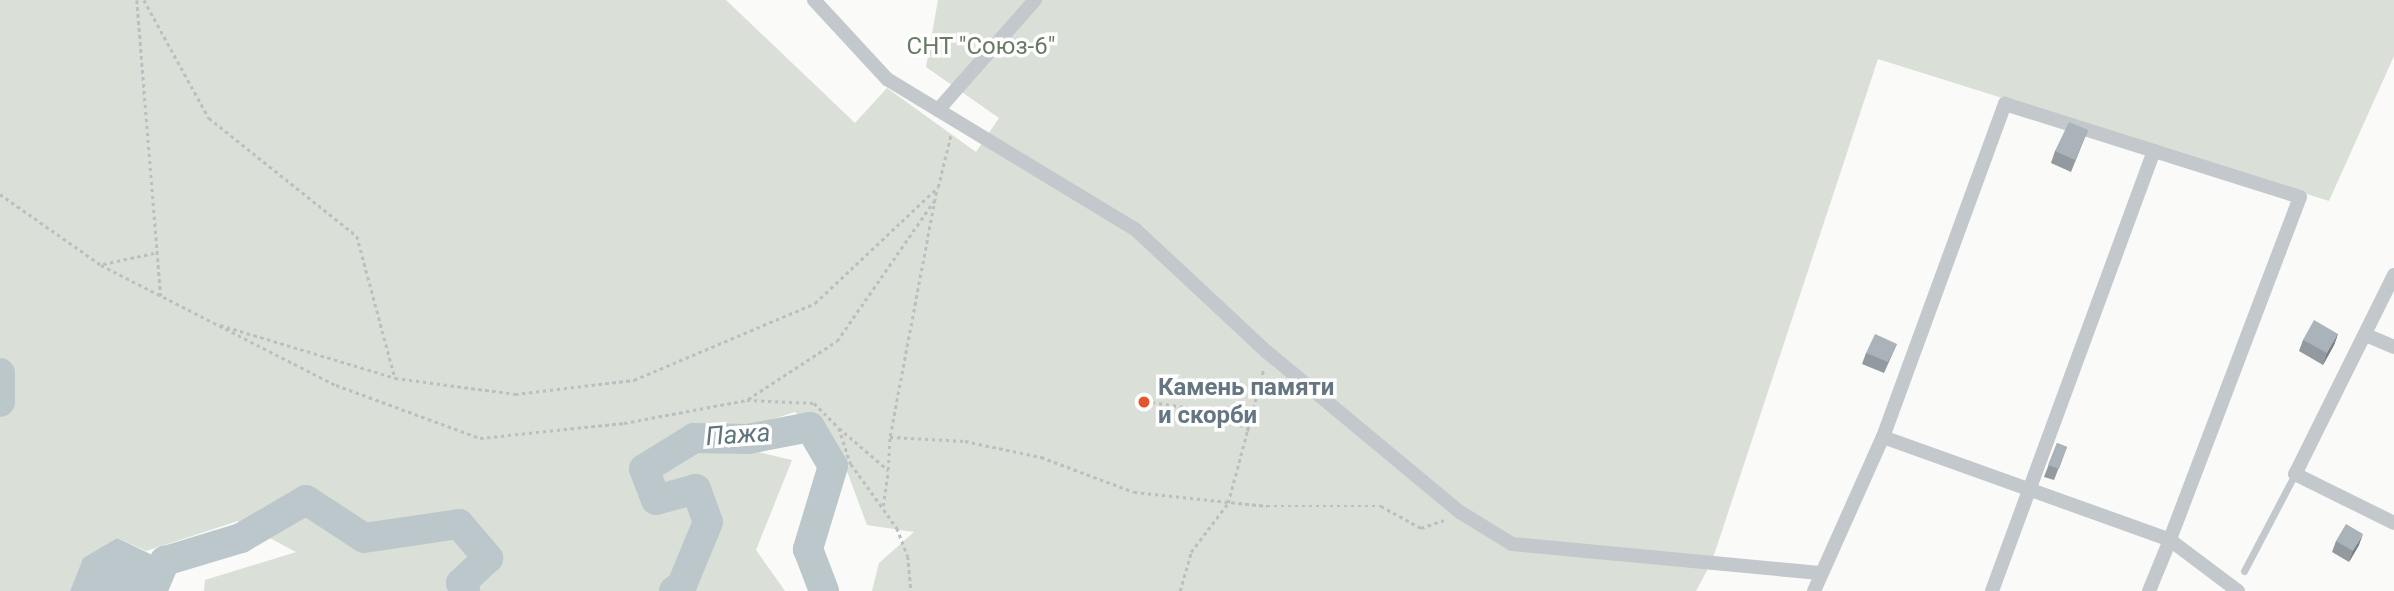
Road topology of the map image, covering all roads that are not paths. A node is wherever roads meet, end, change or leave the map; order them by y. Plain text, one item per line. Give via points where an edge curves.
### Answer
1 (814, 0) edge
2 (1035, 0) edge
3 (939, 110) junction
4 (2154, 151) junction
5 (2394, 275) edge
6 (2366, 334) junction
7 (2394, 347) edge
8 (1883, 437) junction
9 (2295, 474) junction
10 (2031, 490) junction
11 (2394, 523) edge
12 (2170, 540) junction
13 (2244, 571) dead end
14 (1820, 573) junction
15 (1814, 591) edge
16 (1992, 591) edge
17 (2149, 591) edge
18 (2238, 591) edge

1 - 3 street via 887,79
2 - 3 street
3 - 14 street via 1136,230 1267,352 1460,512 1513,544
4 - 8 street via 2005,104
4 - 10 street
4 - 12 street via 2300,197
5 - 6 street
6 - 7 street
6 - 9 street
8 - 10 street
8 - 14 street
9 - 11 street
9 - 13 lane
10 - 12 street
10 - 16 street
12 - 17 street
12 - 18 street
14 - 15 street

